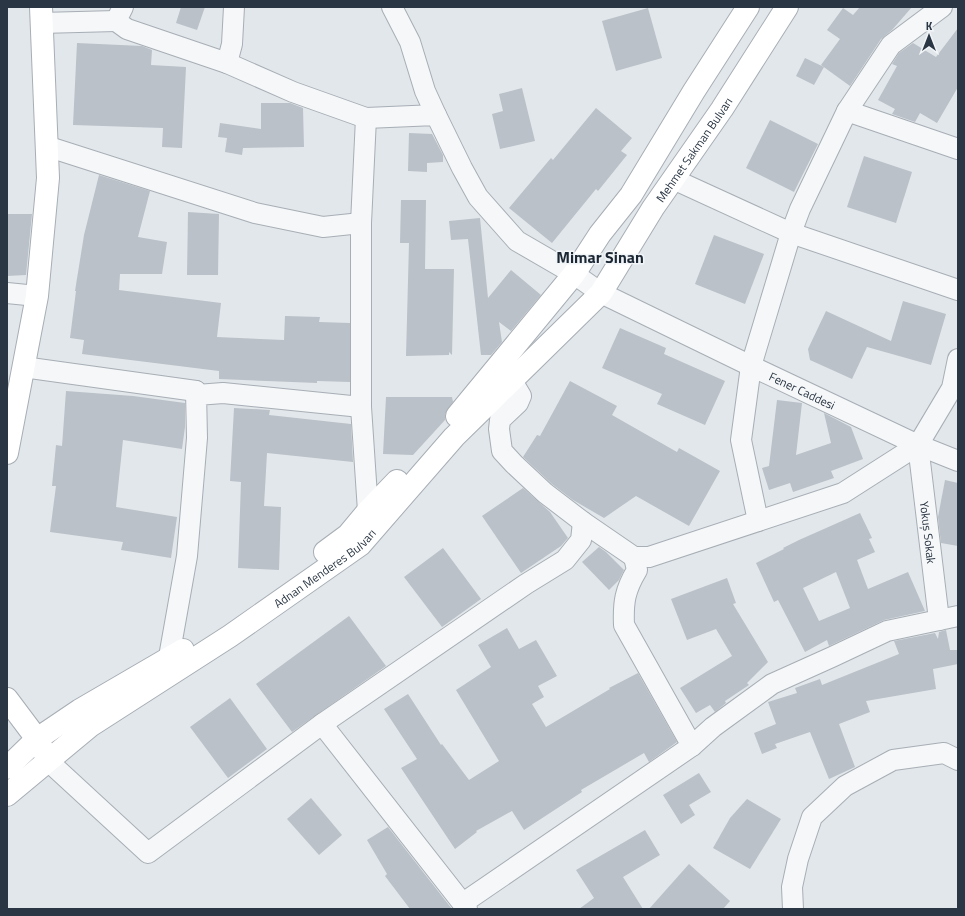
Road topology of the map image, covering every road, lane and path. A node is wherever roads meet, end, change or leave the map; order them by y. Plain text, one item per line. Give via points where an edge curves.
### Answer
1 (234, 7) edge
2 (392, 7) edge
3 (748, 7) edge
4 (787, 7) edge
5 (942, 7) edge
6 (119, 14) edge
7 (41, 15) edge
8 (227, 63) junction
9 (847, 111) junction
10 (436, 115) junction
11 (366, 118) junction
12 (46, 146) junction
13 (958, 149) edge
14 (673, 179) junction
15 (361, 223) junction
16 (791, 233) junction
17 (574, 274) junction
18 (958, 290) edge
19 (7, 293) edge
20 (601, 293) junction
21 (37, 296) junction
22 (958, 359) edge
23 (751, 366) junction
24 (23, 367) junction
25 (509, 382) junction
26 (196, 391) junction
27 (361, 407) junction
28 (918, 445) junction
29 (7, 453) edge
30 (958, 461) edge
31 (368, 511) junction
32 (758, 521) junction
33 (583, 522) junction
34 (634, 557) junction
35 (949, 618) edge
36 (169, 657) junction
37 (7, 699) edge
38 (322, 724) junction
39 (37, 739) junction
40 (692, 746) junction
41 (958, 760) edge
42 (48, 761) junction
43 (7, 768) edge
44 (7, 795) edge
45 (465, 906) edge
46 (793, 909) edge

1 - 8 street via 232,44
2 - 10 street, Fener Caddesi via 410,42 425,91
3 - 17 main road via 631,195 600,234
4 - 14 main road, Mehmet Sakman Bulvarı via 722,109
5 - 9 street via 891,46
6 - 7 street
6 - 8 street via 127,29
7 - 12 main road
8 - 11 street via 293,92
9 - 13 street
9 - 16 street
10 - 11 street
10 - 17 street, Fener Caddesi via 478,196 517,241
11 - 15 street
12 - 15 street via 255,213 323,227
12 - 21 main road via 48,178
14 - 16 street
14 - 20 main road, Mehmet Sakman Bulvarı
15 - 27 street
16 - 18 street
16 - 23 street
17 - 20 street, Fener Caddesi
17 - 31 main road, Adnan Menderes Bulvarı via 445,431
19 - 21 street
20 - 23 street, Fener Caddesi
20 - 25 main road, Adnan Menderes Bulvarı
21 - 24 main road
22 - 28 street via 952,388
23 - 28 street, Fener Caddesi
23 - 32 street via 741,440
24 - 26 street
24 - 29 main road
25 - 33 street via 521,396 518,403 500,420 502,451 545,493
25 - 42 main road, Adnan Menderes Bulvarı via 454,437 360,545 230,636 90,726
26 - 27 street via 197,395 223,393
26 - 36 street via 196,438 187,556
27 - 31 street
28 - 30 street, Fener Caddesi
28 - 32 street via 843,493
28 - 35 street, Yokuş Sokak
31 - 36 main road, Adnan Menderes Bulvarı via 348,535 225,627
32 - 34 street via 649,557
33 - 34 street
33 - 38 street via 581,540 565,560
34 - 40 street via 637,570 628,584 623,606 624,625
35 - 40 street via 887,631 772,684 713,726
36 - 39 main road, Adnan Menderes Bulvarı
37 - 39 main road
38 - 42 street via 148,853
38 - 45 street
39 - 42 main road
39 - 43 main road, Adnan Menderes Bulvarı
40 - 45 street
41 - 46 street via 944,753 893,760 845,786 812,817 792,887
42 - 44 main road, Adnan Menderes Bulvarı

